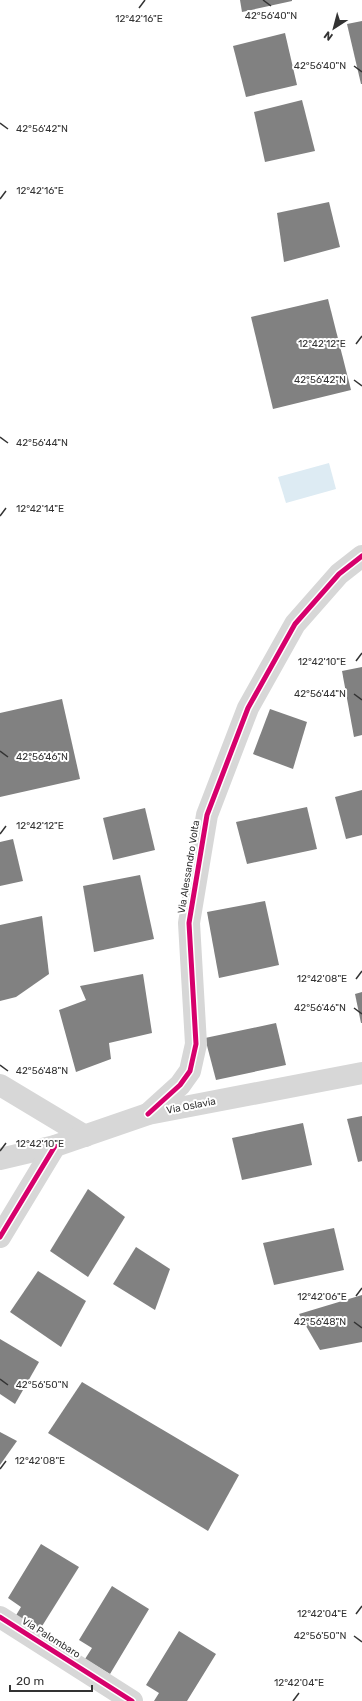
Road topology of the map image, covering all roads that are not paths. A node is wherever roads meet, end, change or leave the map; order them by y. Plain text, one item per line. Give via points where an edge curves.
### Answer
1 (362, 556) edge
2 (362, 1073) edge
3 (0, 1085) edge
4 (148, 1114) junction
5 (85, 1136) junction
6 (55, 1146) junction
7 (0, 1159) edge
8 (0, 1238) edge
9 (0, 1617) edge
10 (132, 1701) edge

1 - 4 street, Via Alessandro Volta via 339,574 295,624 248,708 207,815 189,923 196,1044 190,1071 180,1085
2 - 4 street, Via Oslavia
3 - 5 street
4 - 5 street, Via Oslavia
5 - 6 street, Via Oslavia
6 - 7 street, Via Oslavia
6 - 8 street
9 - 10 street, Via Palombaro

